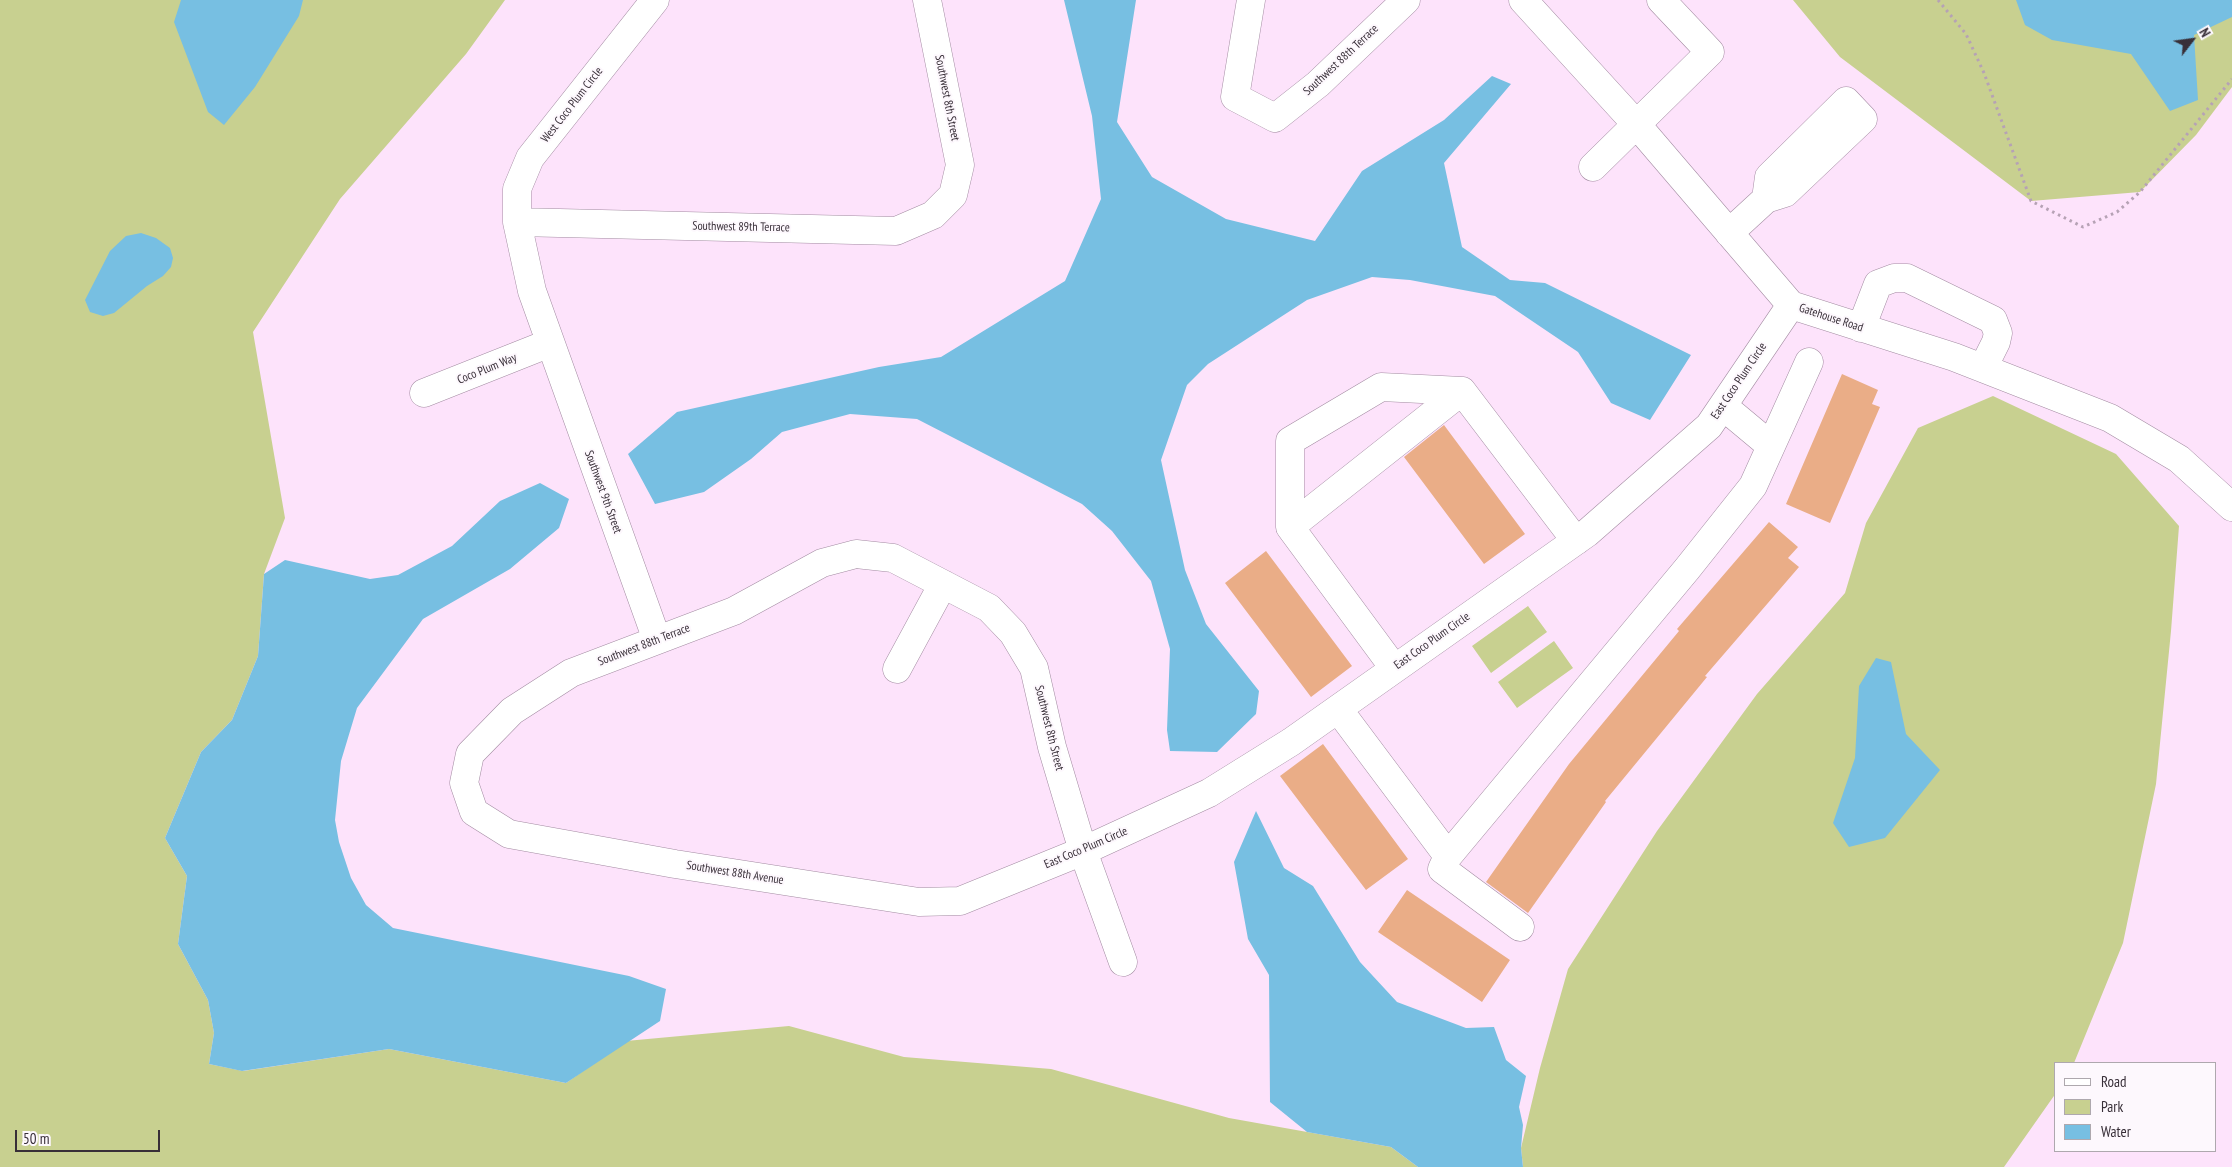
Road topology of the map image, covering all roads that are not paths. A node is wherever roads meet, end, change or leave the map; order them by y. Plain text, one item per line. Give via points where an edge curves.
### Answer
1 (655, 0) edge
2 (928, 0) edge
3 (1251, 0) edge
4 (1406, 0) edge
5 (1523, 0) edge
6 (1661, 0) edge
7 (1637, 125) junction
8 (1593, 167) dead end
9 (953, 195) joint
10 (1766, 199) dead end
11 (517, 222) junction
12 (1729, 233) junction
13 (1791, 306) junction
14 (1861, 328) junction
15 (550, 343) junction
16 (1809, 362) dead end
17 (1983, 368) junction
18 (1462, 390) junction
19 (424, 394) dead end
20 (1722, 406) junction
21 (1771, 446) junction
22 (2232, 507) edge
23 (1290, 527) junction
24 (1576, 541) junction
25 (893, 558) joint
26 (943, 584) junction
27 (656, 640) junction
28 (1394, 668) junction
29 (897, 669) dead end
30 (1338, 708) junction
31 (474, 812) joint
32 (1083, 851) junction
33 (1448, 856) junction
34 (1002, 885) joint
35 (1520, 927) dead end
36 (1123, 962) dead end

1 - 11 street, West Coco Plum Circle via 530,158 518,189
2 - 9 street, Southwest 8th Street via 960,165
3 - 4 street, Southwest 88th Terrace via 1235,97 1275,118 1318,84
5 - 7 street, Gatehouse Road
6 - 7 street via 1710,52
7 - 8 street
7 - 12 street, Gatehouse Road
9 - 11 street, Southwest 89th Terrace via 933,215 896,231
10 - 12 street
11 - 15 street, West Coco Plum Circle via 532,292
12 - 13 street, Gatehouse Road
13 - 14 street, Gatehouse Road
13 - 20 street, East Coco Plum Circle
14 - 17 street, Gatehouse Road
14 - 17 street via 1878,284 1894,278 1907,278 1993,320 1998,333
15 - 19 street, Coco Plum Way
15 - 27 street, Southwest 9th Street
16 - 21 street
17 - 22 street, Gatehouse Road via 2110,418 2179,459
18 - 23 street
18 - 23 street via 1381,387 1290,441
18 - 24 street
20 - 21 street
20 - 24 street, East Coco Plum Circle via 1708,426
21 - 33 street via 1753,486
23 - 28 street
24 - 28 street, East Coco Plum Circle
25 - 26 street, Southwest 8th Street
25 - 27 street, Southwest 88th Terrace via 856,554 822,563 734,611
26 - 29 street
26 - 32 street, Southwest 8th Street via 990,608 1013,632 1034,668 1052,747
27 - 31 street, Southwest 88th Terrace via 571,673 512,711 470,754 464,782
28 - 30 street, East Coco Plum Circle
30 - 32 street, East Coco Plum Circle via 1210,793
30 - 33 street
31 - 34 street, Southwest 88th Avenue via 509,834 919,902 960,901
32 - 34 street, East Coco Plum Circle
32 - 36 street, Southwest 8th Street
33 - 35 street via 1442,869

